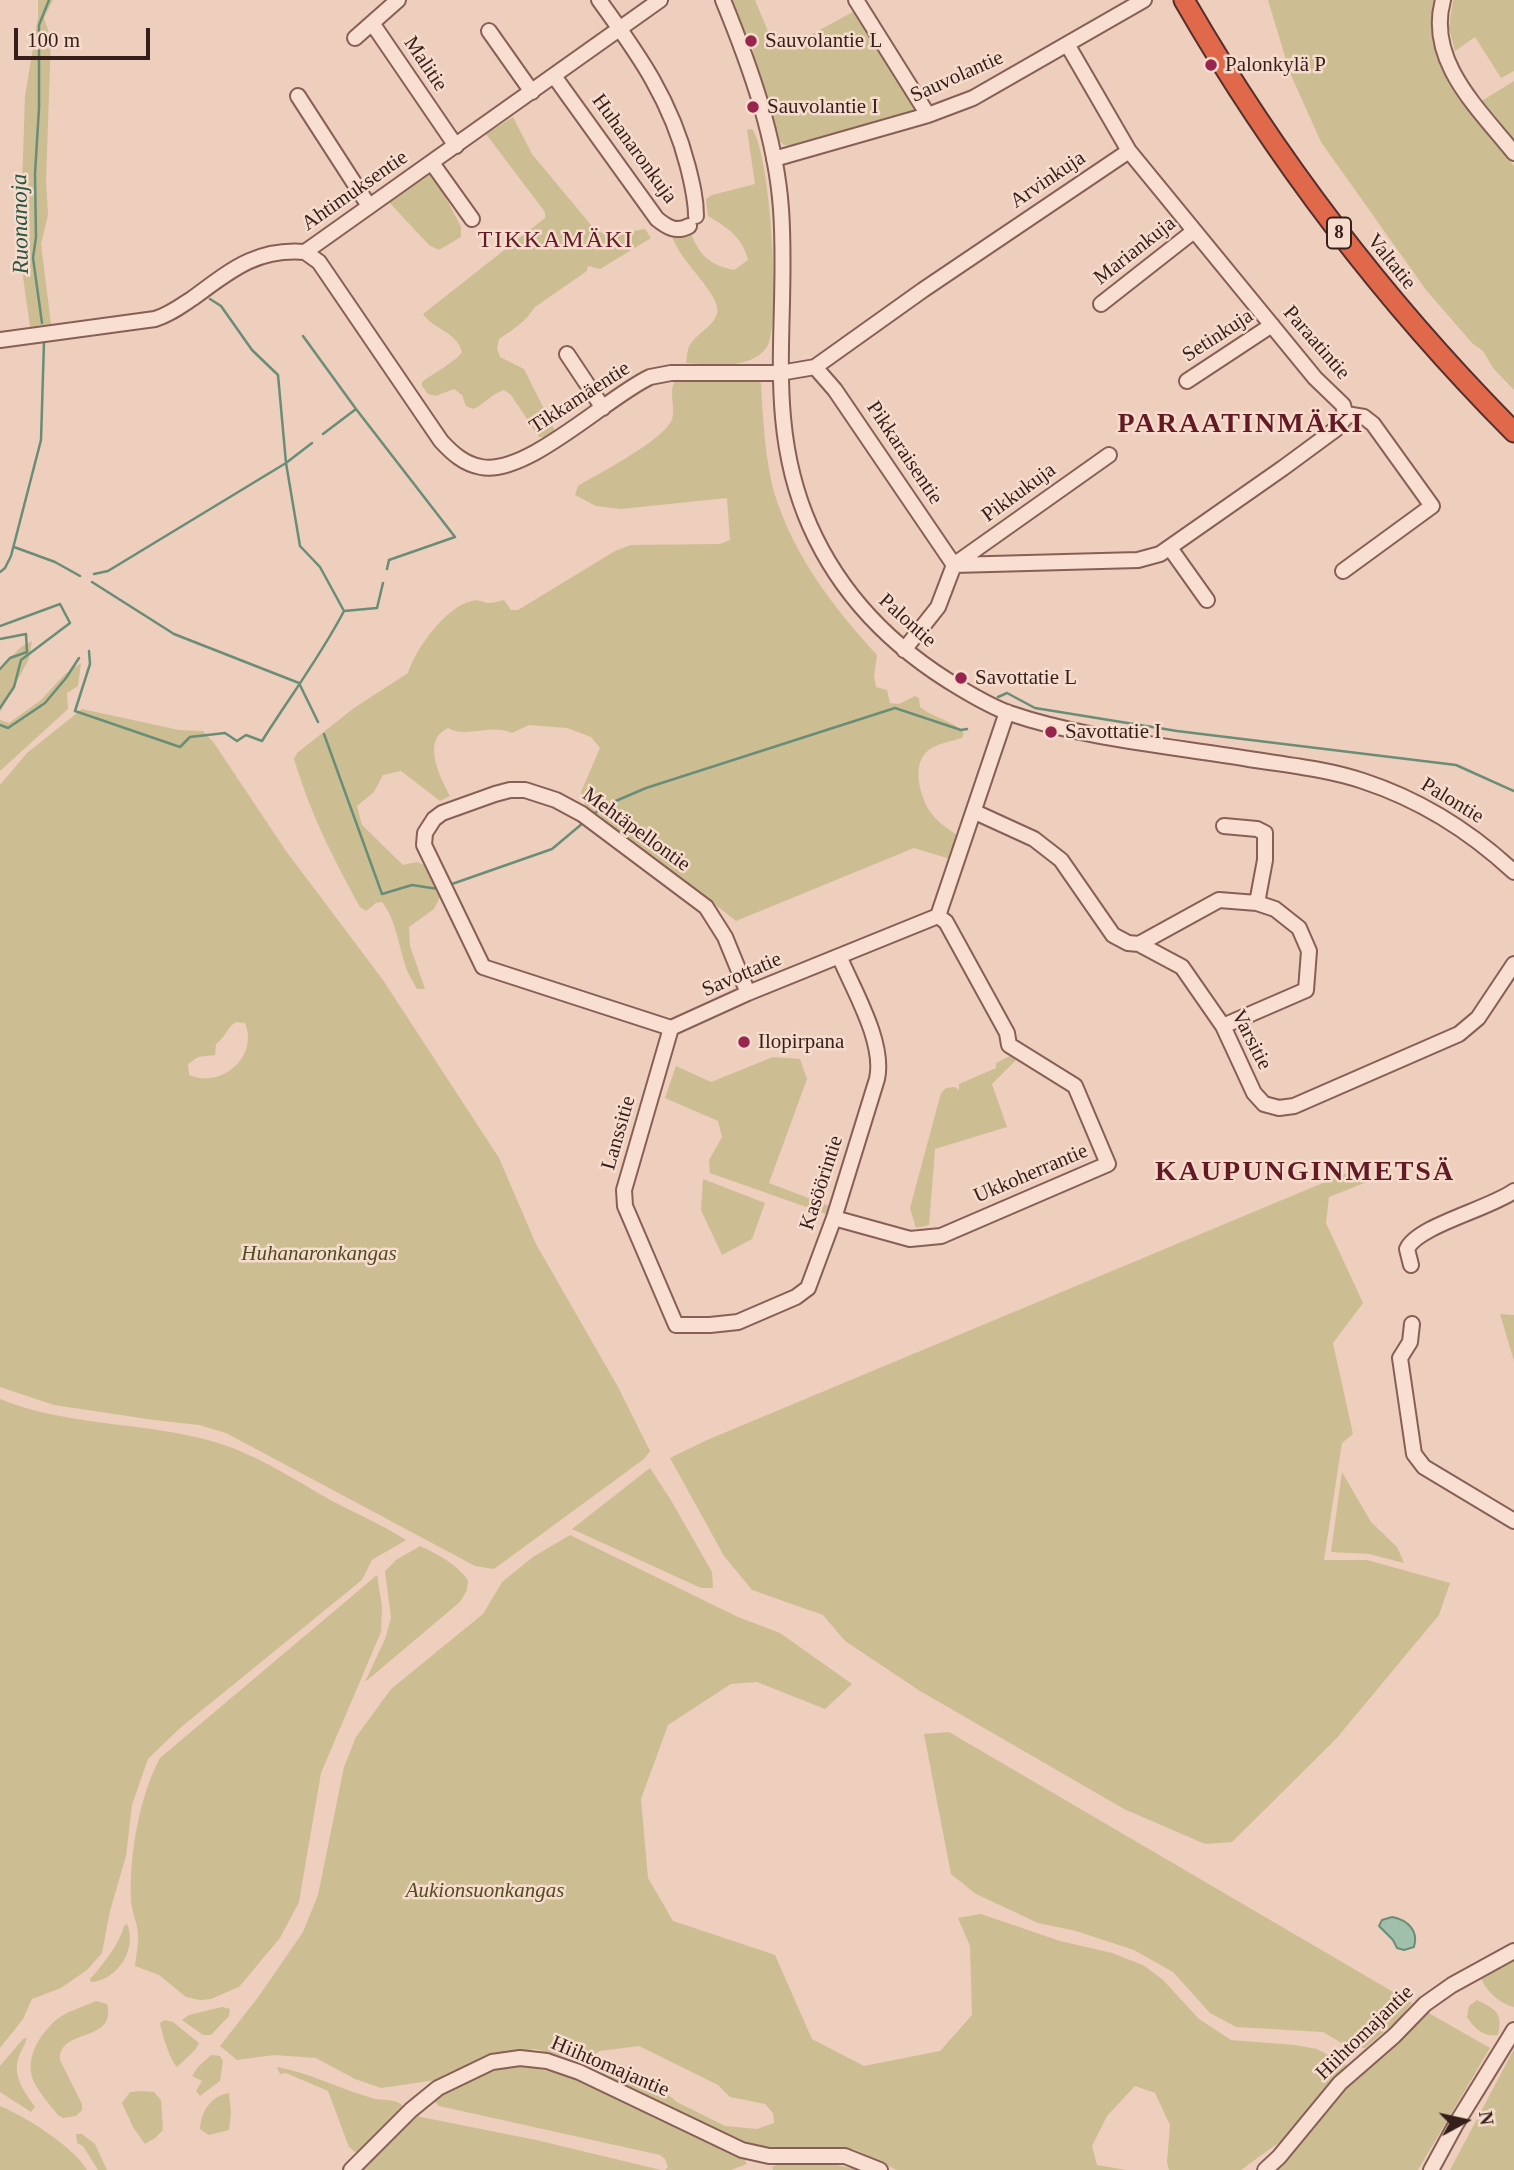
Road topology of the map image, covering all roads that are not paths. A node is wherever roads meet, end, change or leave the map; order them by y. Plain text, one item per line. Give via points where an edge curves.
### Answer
1 (398, 0) edge
2 (599, 0) edge
3 (660, 0) edge
4 (723, 0) edge
5 (856, 0) edge
6 (1144, 0) edge
7 (1443, 0) edge
8 (1187, 6) edge
9 (372, 23) junction
10 (620, 29) junction
11 (489, 31) dead end
12 (355, 38) dead end
13 (1067, 44) junction
14 (554, 76) junction
15 (532, 92) junction
16 (298, 96) dead end
17 (928, 115) junction
18 (456, 146) junction
19 (1129, 151) junction
20 (1514, 153) edge
21 (774, 159) junction
22 (432, 163) junction
23 (369, 206) junction
24 (472, 219) dead end
25 (1194, 231) junction
26 (990, 245) joint
27 (305, 252) junction
28 (1101, 304) dead end
29 (1272, 325) junction
30 (0, 340) edge
31 (567, 354) dead end
32 (815, 368) junction
33 (780, 373) junction
34 (1187, 381) dead end
35 (603, 408) junction
36 (1346, 414) junction
37 (1514, 432) edge
38 (1109, 454) dead end
39 (1170, 548) junction
40 (954, 565) junction
41 (1343, 570) dead end
42 (1207, 600) dead end
43 (904, 650) junction
44 (1007, 712) junction
45 (975, 812) junction
46 (1224, 826) dead end
47 (1514, 872) edge
48 (1257, 903) junction
49 (938, 916) junction
50 (1139, 944) junction
51 (840, 958) junction
52 (1514, 964) edge
53 (748, 993) junction
54 (1223, 1026) junction
55 (671, 1028) junction
56 (1514, 1191) edge
57 (834, 1218) junction
58 (1410, 1265) dead end
59 (1412, 1324) dead end
60 (676, 1325) joint
61 (1514, 1521) edge
62 (1514, 1951) edge
63 (1514, 2030) edge
64 (351, 2170) edge
65 (880, 2170) edge
66 (1265, 2170) edge
67 (1431, 2170) edge

1 - 9 street
2 - 10 street
3 - 10 street, Ahtimuksentie
4 - 21 street, Palontie
5 - 17 street
6 - 13 street, Sauvolantie
7 - 20 street via 1439,26 1448,65
8 - 37 highway, Valtatie / 8 via 1262,128 1350,248
9 - 12 street
9 - 18 street, Malitie
10 - 14 street, Ahtimuksentie
10 - 14 street, Huhanaronkuja via 654,79 677,130 691,179 692,221 676,230 657,219
11 - 15 street
13 - 17 street, Sauvolantie via 973,98
13 - 19 street, Paraatintie
14 - 15 street, Ahtimuksentie
15 - 18 street, Ahtimuksentie
16 - 23 street
17 - 21 street, Sauvolantie
18 - 22 street, Ahtimuksentie
19 - 25 street, Paraatintie
19 - 26 street, Arvinkuja
21 - 33 street, Palontie via 782,243
22 - 23 street, Ahtimuksentie
22 - 24 street
23 - 27 street, Ahtimuksentie
25 - 28 street, Mariankuja
25 - 29 street, Paraatintie
26 - 32 street, Tikkamäentie
27 - 30 street, Ahtimuksentie via 259,256 155,320
27 - 35 street, Tikkamäentie via 318,262 412,401 460,459 493,468 515,463
29 - 34 street, Setinkuja
29 - 36 street, Paraatintie
31 - 35 street
32 - 33 street, Tikkamäentie
32 - 40 street, Pikkaraisentie via 835,390
33 - 35 street, Tikkamäentie via 661,374 641,381
33 - 43 street, Palontie via 787,452 810,526 846,589
36 - 39 street, Paraatintie via 1336,429
36 - 41 street via 1364,417 1379,430 1432,506
38 - 40 street, Pikkukuja
39 - 40 street, Paraatintie via 1139,560
39 - 42 street
40 - 43 street via 937,607
43 - 44 street, Palontie via 947,681
44 - 45 street
44 - 47 street, Palontie via 1097,734 1362,780 1438,814
45 - 49 street
45 - 50 street, Varsitie via 1034,839 1061,860 1113,935
46 - 48 street via 1265,833
48 - 50 street via 1219,900
48 - 54 street via 1275,909 1299,928 1309,951 1306,990
49 - 51 street, Savottatie
49 - 57 street, Ukkoherrantie via 946,922 1007,1033 1009,1045 1075,1086 1108,1164 941,1236 910,1239
50 - 54 street, Varsitie via 1182,967
51 - 53 street, Savottatie
51 - 57 street, Kasöörintie via 871,1031 879,1068
52 - 54 street, Varsitie via 1478,1018 1459,1034 1294,1106 1264,1104 1254,1093
53 - 55 street, Savottatie
53 - 55 street, Mehtäpellontie via 706,907 582,814 556,800 510,790 434,819 424,845 483,967
55 - 60 street, Lanssitie via 624,1190 625,1206
56 - 58 street via 1416,1237 1407,1250
57 - 60 street, Kasöörintie via 808,1288 796,1297 738,1322
59 - 61 street via 1410,1342 1400,1358 1414,1454 1424,1466
62 - 66 street, Hiihtomajantie via 1425,2004 1340,2083
63 - 67 street
64 - 65 street, Hiihtomajantie via 438,2088 492,2062 520,2058 579,2072 743,2150 769,2156 845,2156

